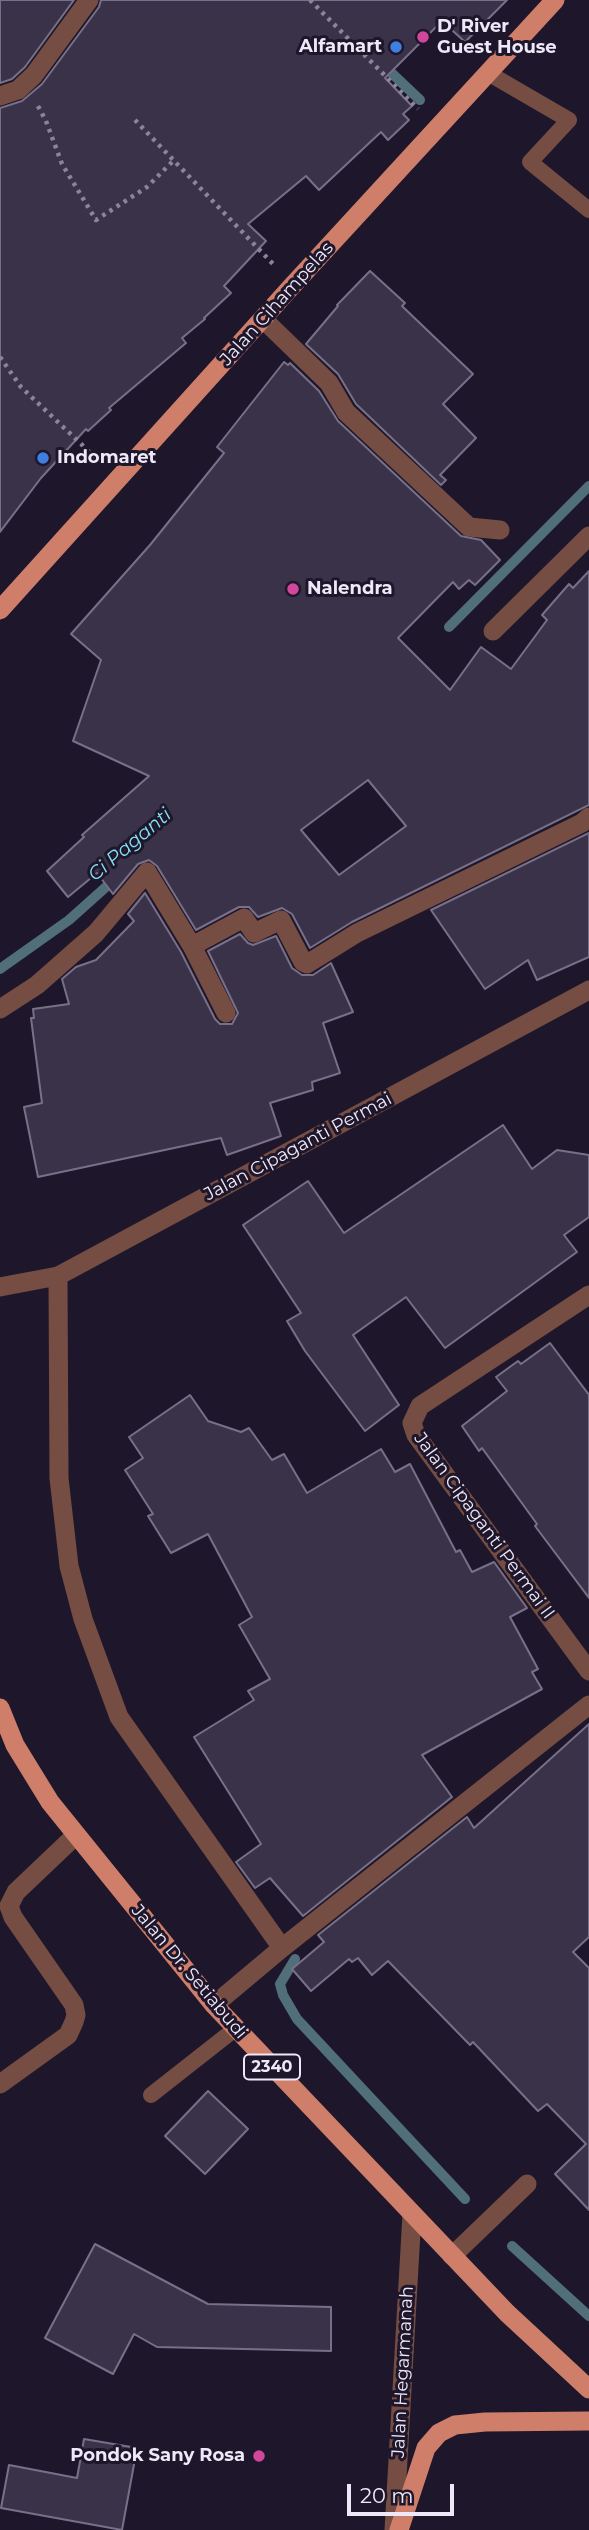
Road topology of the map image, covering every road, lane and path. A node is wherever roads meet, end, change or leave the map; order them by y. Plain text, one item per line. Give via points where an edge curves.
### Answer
1 (89, 0) edge
2 (310, 0) edge
3 (555, 0) edge
4 (488, 73) junction
5 (0, 96) edge
6 (37, 104) dead end
7 (135, 120) dead end
8 (439, 128) junction
9 (173, 161) junction
10 (589, 210) edge
11 (292, 286) junction
12 (263, 319) junction
13 (0, 357) edge
14 (117, 481) junction
15 (500, 530) dead end
16 (589, 536) edge
17 (1, 612) edge
18 (492, 631) dead end
19 (589, 817) edge
20 (192, 946) junction
21 (589, 990) edge
22 (0, 1009) edge
23 (226, 1013) dead end
24 (58, 1276) junction
25 (0, 1287) edge
26 (589, 1296) edge
27 (589, 1671) edge
28 (589, 1705) edge
29 (0, 1708) edge
30 (76, 1835) junction
31 (282, 1948) junction
32 (214, 2006) junction
33 (235, 2029) junction
34 (0, 2084) edge
35 (150, 2095) dead end
36 (527, 2184) dead end
37 (412, 2214) junction
38 (452, 2256) junction
39 (589, 2389) edge
40 (589, 2421) edge
41 (397, 2530) edge

1 - 5 street via 34,75 18,90
2 - 8 path
3 - 4 main road, Jalan Cihampelas
4 - 8 main road, Jalan Cihampelas
4 - 10 lane via 569,120 530,162
6 - 9 path via 62,164 96,220 147,187
7 - 9 path
8 - 11 main road, Jalan Cihampelas
9 - 11 path
11 - 12 main road, Jalan Cihampelas
12 - 14 main road, Jalan Cihampelas
12 - 15 street via 329,383 346,412 469,527
13 - 14 path via 21,387
14 - 17 main road, Jalan Cihampelas
16 - 18 street
19 - 20 street via 357,933 307,964 281,920 254,933 244,918
20 - 22 street via 147,872 96,933 37,985
20 - 23 street
21 - 24 street, Jalan Cipaganti Permai
24 - 25 street, Jalan Cipaganti Permai
24 - 31 street via 58,1478 69,1566 83,1619 120,1717
26 - 27 street, Jalan Cipaganti Permai II via 419,1406 412,1423 416,1435
28 - 31 street
29 - 30 main road, Jalan Dr. Setiabudi / 2340 via 15,1745
30 - 32 main road, Jalan Dr. Setiabudi / 2340
30 - 34 street via 16,1892 9,1906 74,2005 74,2022 68,2035
31 - 32 street
32 - 33 main road, Jalan Dr. Setiabudi / 2340
33 - 35 lane
33 - 37 main road, Jalan Dr. Setiabudi / 2340
36 - 38 street
37 - 38 main road, Jalan Dr. Setiabudi / 2340
37 - 41 street, Jalan Hegarmanah
38 - 39 main road, Jalan Dr. Setiabudi / 2340
40 - 41 main road via 485,2422 454,2425 439,2433 426,2448

